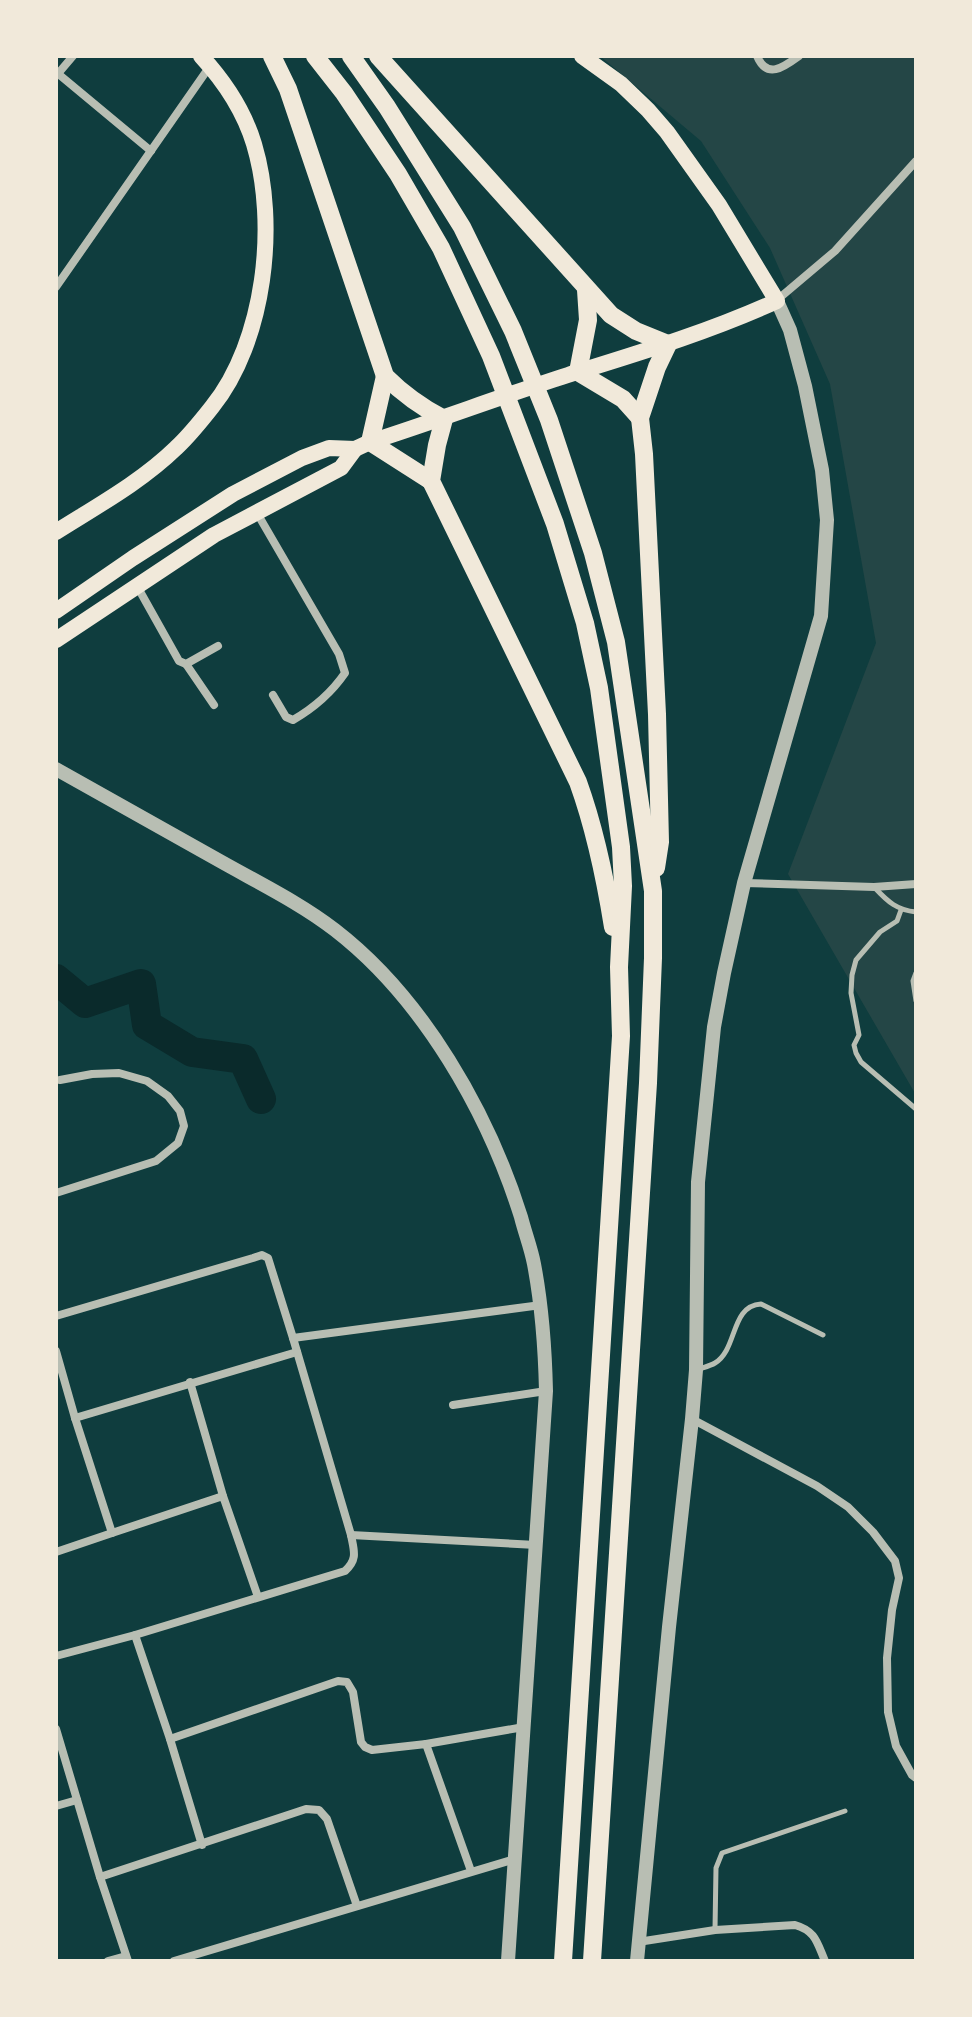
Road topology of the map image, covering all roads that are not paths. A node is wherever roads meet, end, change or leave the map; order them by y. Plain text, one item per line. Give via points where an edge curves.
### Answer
1 (73, 56) edge
2 (272, 56) edge
3 (315, 56) edge
4 (351, 56) edge
5 (378, 56) edge
6 (582, 56) edge
7 (757, 56) edge
8 (799, 56) edge
9 (206, 61) edge
10 (57, 74) edge
11 (151, 151) junction
12 (916, 161) edge
13 (56, 287) edge
14 (586, 290) junction
15 (777, 301) junction
16 (668, 344) junction
17 (573, 374) junction
18 (385, 376) junction
19 (640, 418) junction
20 (444, 419) junction
21 (362, 446) junction
22 (431, 481) junction
23 (256, 512) junction
24 (56, 532) edge
25 (137, 585) junction
26 (56, 611) edge
27 (56, 640) edge
28 (218, 646) dead end
29 (186, 664) junction
30 (273, 695) dead end
31 (214, 705) dead end
32 (56, 769) edge
33 (744, 883) junction
34 (916, 884) edge
35 (874, 887) junction
36 (653, 891) junction
37 (901, 910) junction
38 (916, 912) edge
39 (619, 967) junction
40 (916, 973) edge
41 (916, 1001) edge
42 (60, 1080) dead end
43 (916, 1109) edge
44 (56, 1193) edge
45 (541, 1305) junction
46 (56, 1316) edge
47 (823, 1335) dead end
48 (293, 1338) junction
49 (56, 1351) edge
50 (297, 1352) junction
51 (696, 1370) junction
52 (190, 1382) junction
53 (546, 1391) junction
54 (453, 1405) dead end
55 (75, 1418) junction
56 (692, 1419) junction
57 (223, 1496) junction
58 (112, 1533) junction
59 (351, 1535) junction
60 (536, 1545) junction
61 (56, 1552) edge
62 (258, 1597) junction
63 (135, 1635) junction
64 (56, 1656) edge
65 (524, 1727) junction
66 (56, 1729) edge
67 (170, 1739) junction
68 (426, 1744) junction
69 (916, 1778) edge
70 (77, 1800) junction
71 (56, 1806) edge
72 (845, 1811) dead end
73 (202, 1845) junction
74 (515, 1859) junction
75 (471, 1871) junction
76 (100, 1877) junction
77 (357, 1906) junction
78 (715, 1930) junction
79 (638, 1942) junction
80 (127, 1958) edge
81 (505, 1960) edge
82 (108, 1961) edge
83 (174, 1961) edge
84 (563, 1961) edge
85 (592, 1961) edge
86 (637, 1961) edge
87 (825, 1961) edge

1 - 10 street
2 - 18 highway via 288,89
3 - 39 highway via 398,174 441,248 491,356 555,524 602,702 621,847
4 - 36 highway via 462,227 549,420 616,642
5 - 14 highway
6 - 15 main road via 621,84 675,143
7 - 8 street via 767,69 777,70
9 - 11 street
9 - 24 main road via 240,111 262,183 266,258 251,327 214,405 176,448
10 - 11 street
11 - 13 street
12 - 15 street via 835,251
14 - 16 highway via 611,315
14 - 17 highway via 588,320
15 - 16 main road
15 - 33 street via 790,330 817,437 827,520 821,616
16 - 17 main road
16 - 19 highway
17 - 19 highway via 623,399
17 - 20 main road
18 - 20 highway
18 - 21 highway
19 - 36 highway via 657,714 660,842
20 - 21 main road
20 - 22 highway
21 - 22 highway
21 - 23 main road via 341,468
21 - 26 main road via 329,448 302,458 233,494
22 - 39 highway via 578,782 600,853
23 - 25 main road
23 - 30 street via 345,673 293,720
25 - 27 main road
25 - 29 street via 179,661
28 - 29 street
29 - 31 street
32 - 45 street via 287,898 335,930 401,994 433,1036 491,1139 534,1260
33 - 35 street
33 - 51 street via 714,1027 698,1182
34 - 35 street
35 - 37 lane
36 - 85 highway via 647,1098
37 - 38 lane
37 - 43 lane via 897,921 856,960 851,993 859,1035 854,1045 861,1062
39 - 84 highway via 621,1036
40 - 41 lane
42 - 44 street via 119,1073 147,1081 168,1096 184,1126 178,1143 156,1161
45 - 48 street
45 - 53 street
46 - 48 street via 262,1255 268,1258
47 - 51 lane via 761,1304 752,1305 716,1363
48 - 50 street
49 - 55 street
50 - 52 street
50 - 59 street
51 - 56 street
52 - 55 street
52 - 57 street
53 - 54 street
53 - 60 street
55 - 58 street
56 - 69 street via 848,1507 895,1561 899,1578 887,1658 888,1712 896,1746
56 - 79 street
57 - 58 street
57 - 62 street
58 - 61 street
59 - 60 street
59 - 62 street via 353,1564 345,1571
60 - 65 street
62 - 63 street
63 - 64 street
63 - 67 street
65 - 68 street
65 - 74 street
66 - 70 street
67 - 68 street via 338,1681 347,1682 353,1692 365,1747
67 - 73 street
68 - 75 street
70 - 71 street
70 - 76 street
72 - 78 lane via 722,1853 716,1868
73 - 76 street
73 - 77 street via 306,1809 319,1810 327,1819
74 - 75 street
74 - 81 street
75 - 77 street
76 - 80 street
77 - 83 street
78 - 79 street
78 - 87 street via 807,1928
79 - 86 street
80 - 82 street

